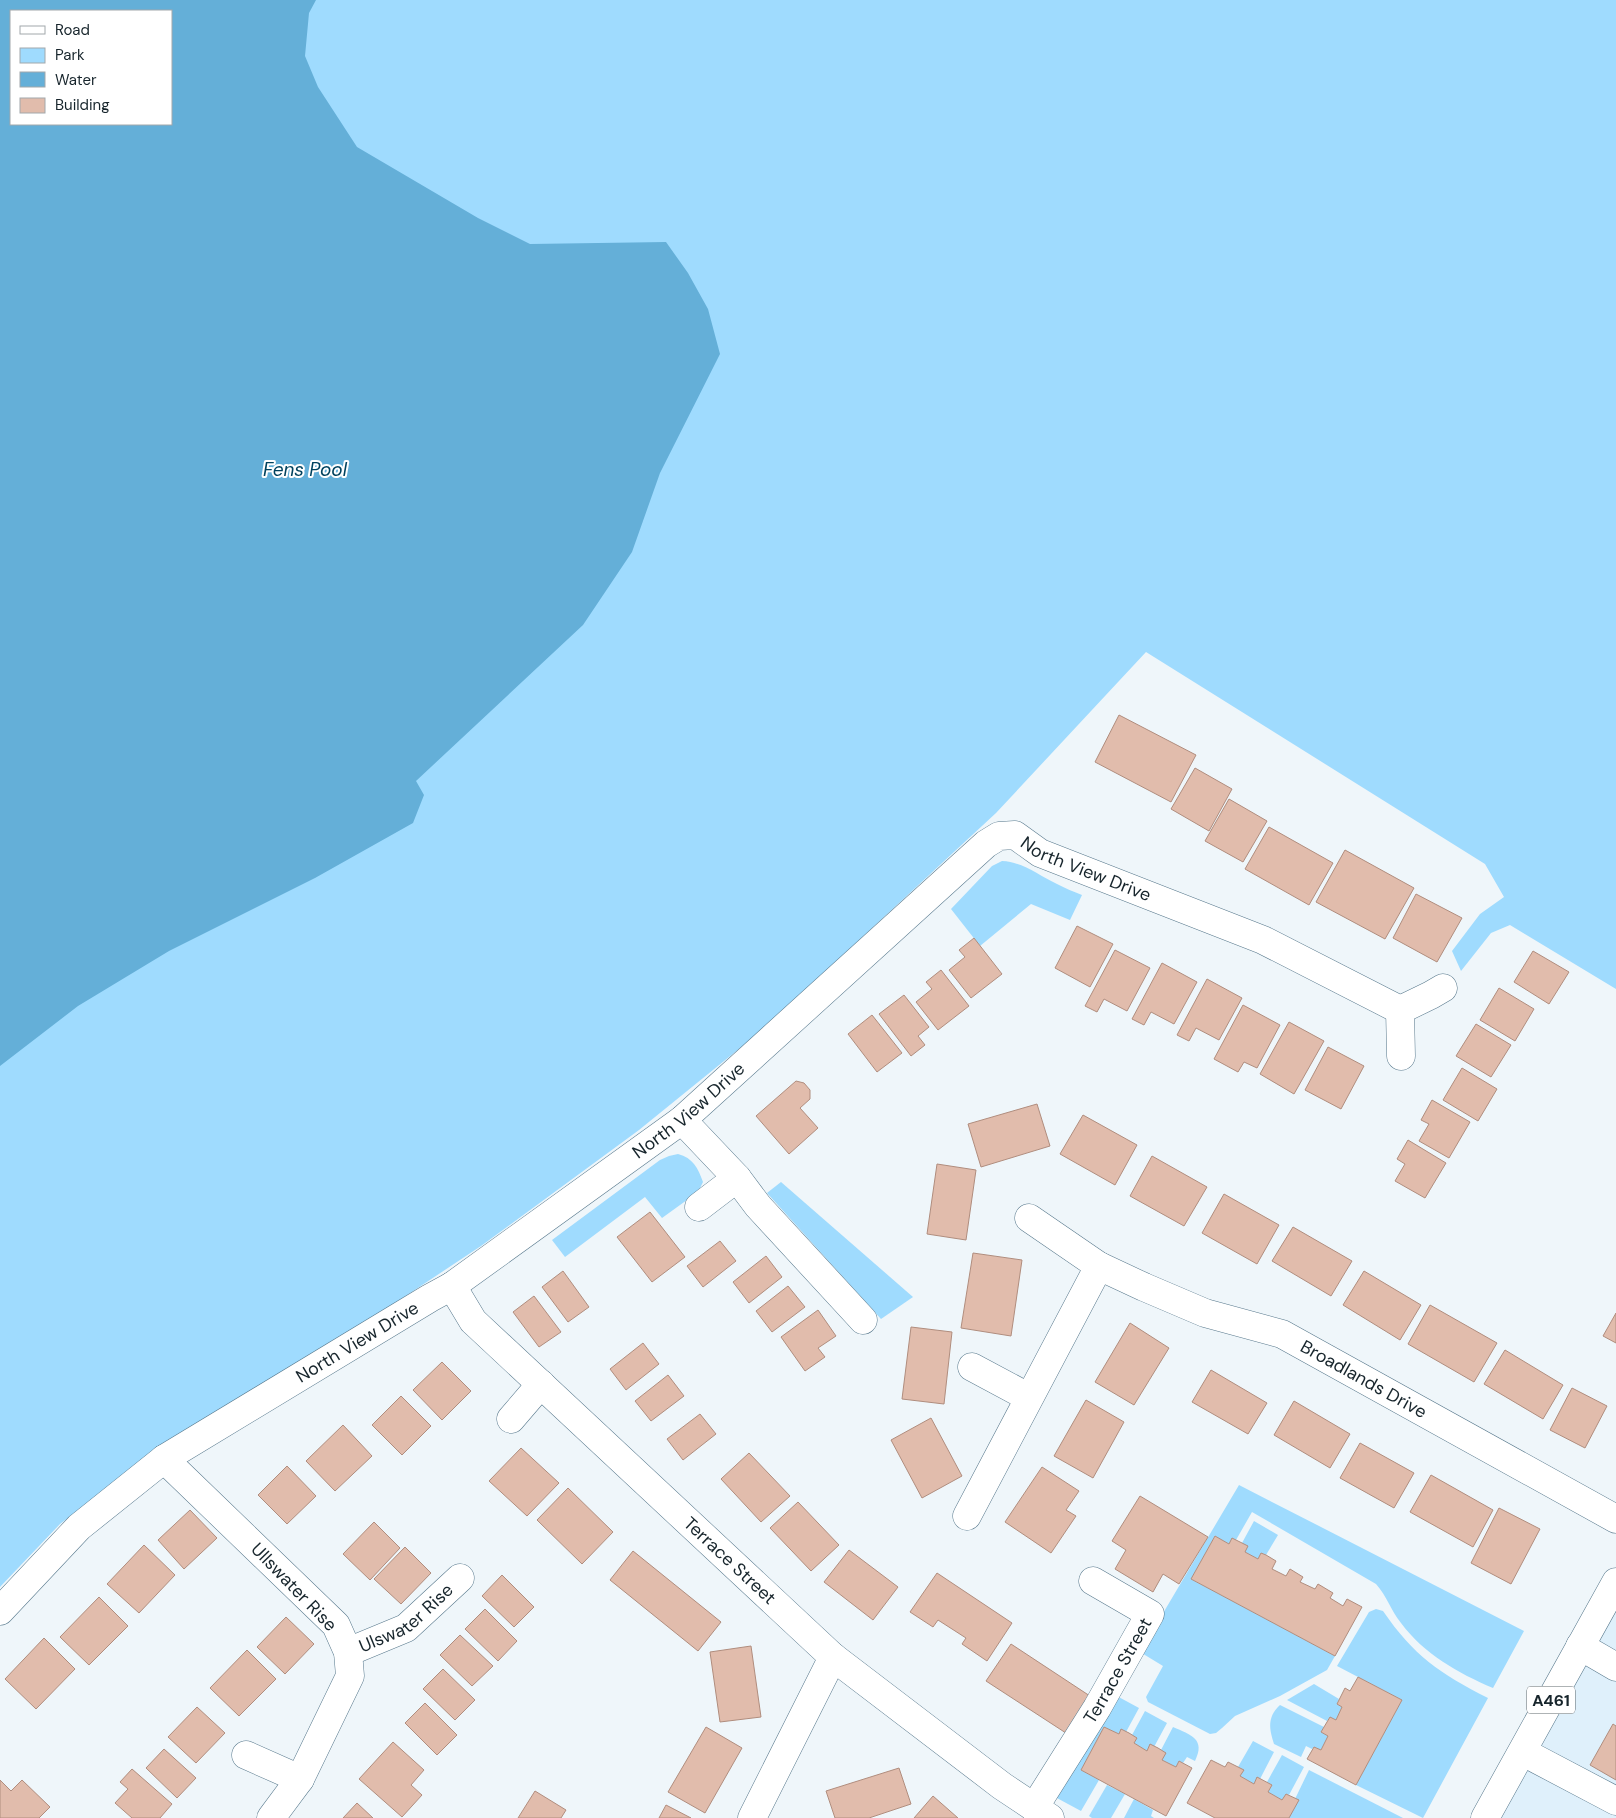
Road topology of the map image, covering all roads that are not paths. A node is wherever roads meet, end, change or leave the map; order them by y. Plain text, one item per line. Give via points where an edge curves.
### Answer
1 (1442, 988) dead end
2 (1400, 1010) junction
3 (1401, 1056) dead end
4 (682, 1120) junction
5 (737, 1178) junction
6 (699, 1207) dead end
7 (1029, 1218) dead end
8 (1099, 1266) junction
9 (452, 1286) junction
10 (863, 1320) dead end
11 (972, 1367) dead end
12 (541, 1384) junction
13 (1028, 1398) junction
14 (511, 1419) dead end
15 (164, 1459) junction
16 (967, 1516) dead end
17 (1616, 1519) edge
18 (460, 1578) dead end
19 (1093, 1581) dead end
20 (1616, 1582) edge
21 (0, 1610) edge
22 (1580, 1646) junction
23 (348, 1652) junction
24 (833, 1658) junction
25 (1616, 1667) edge
26 (1523, 1752) junction
27 (246, 1755) dead end
28 (300, 1779) junction
29 (1607, 1805) edge
30 (1042, 1813) edge
31 (271, 1818) edge
32 (752, 1818) edge
33 (1485, 1818) edge

1 - 2 street
2 - 3 street
2 - 4 street, North View Drive via 1264,940 1040,853 1014,835 999,836
4 - 5 street
4 - 9 street, North View Drive
5 - 6 street
5 - 10 street via 758,1206
7 - 8 street, Broadlands Drive
8 - 13 street
8 - 17 street, Broadlands Drive via 1204,1313 1282,1334
9 - 12 street, Terrace Street via 474,1321
9 - 15 street, North View Drive
11 - 13 street
12 - 14 street
12 - 24 street, Terrace Street
13 - 16 street
15 - 21 street, North View Drive via 79,1527
15 - 23 street, Ullswater Rise via 336,1625
18 - 23 street, Ulswater Rise via 406,1628
19 - 30 street, Terrace Street via 1150,1614
20 - 22 street, A461
22 - 25 street
22 - 26 street, A461
23 - 28 street, Ullswater Rise via 350,1676
24 - 30 street, Terrace Street
24 - 32 street
26 - 29 street
26 - 33 street, A461
27 - 28 street
28 - 31 street, Ullswater Rise

